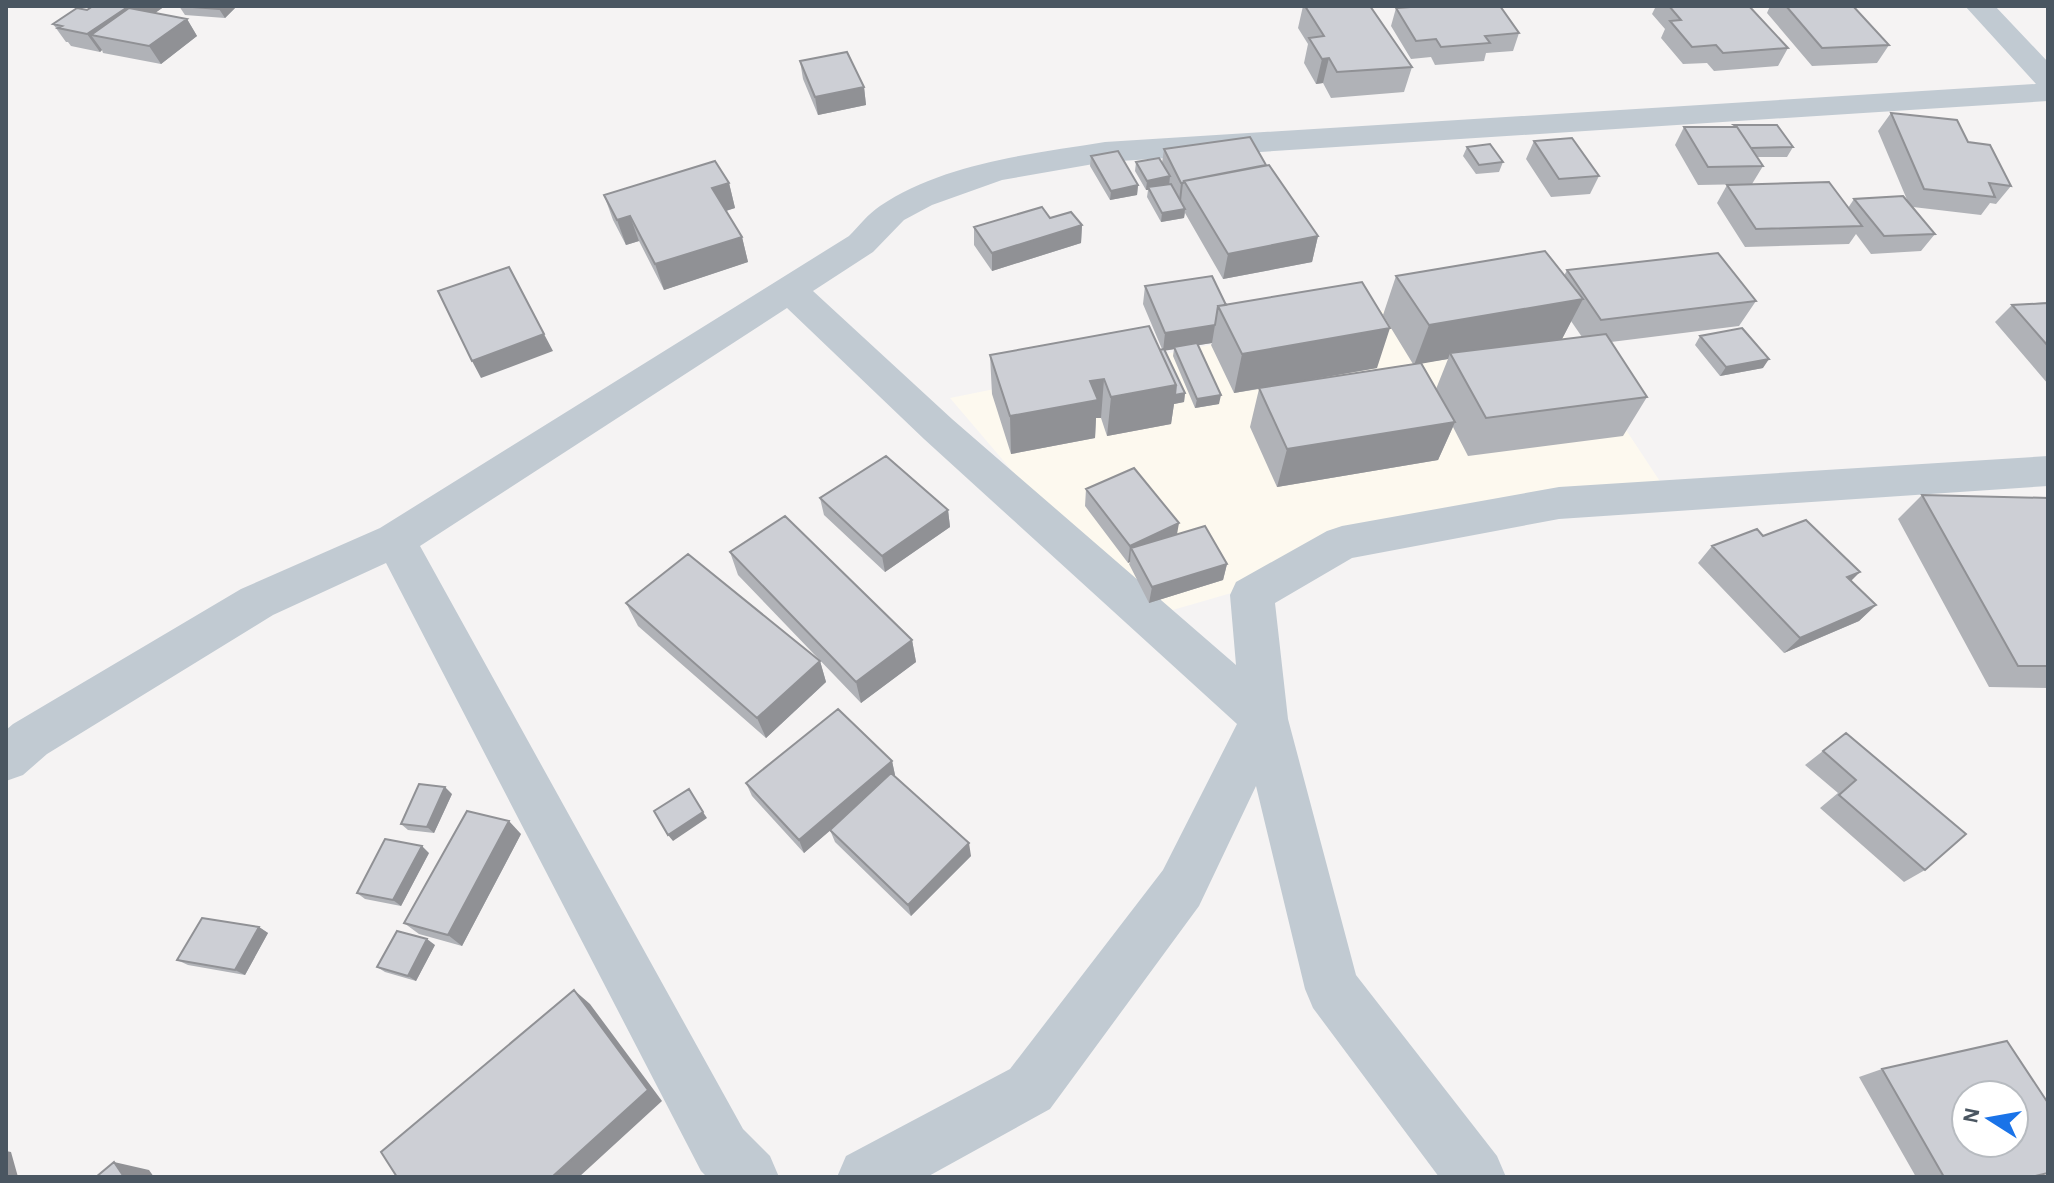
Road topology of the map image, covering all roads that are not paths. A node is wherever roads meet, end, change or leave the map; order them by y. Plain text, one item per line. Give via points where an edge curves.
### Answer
1 (1979, 6) edge
2 (2048, 79) edge
3 (2048, 92) edge
4 (790, 290) junction
5 (2048, 471) edge
6 (395, 540) junction
7 (1264, 719) junction
8 (6, 759) edge
9 (749, 1177) edge
10 (867, 1177) edge
11 (1476, 1177) edge

1 - 2 street
3 - 4 street via 1105,152 1042,162 950,187 895,210 861,244
4 - 6 street
4 - 7 street
5 - 7 street via 1559,503 1342,543 1252,595
6 - 8 street via 257,602 30,739
6 - 9 street via 722,1150
7 - 10 street via 1181,888 1030,1089
7 - 11 street via 1332,989

